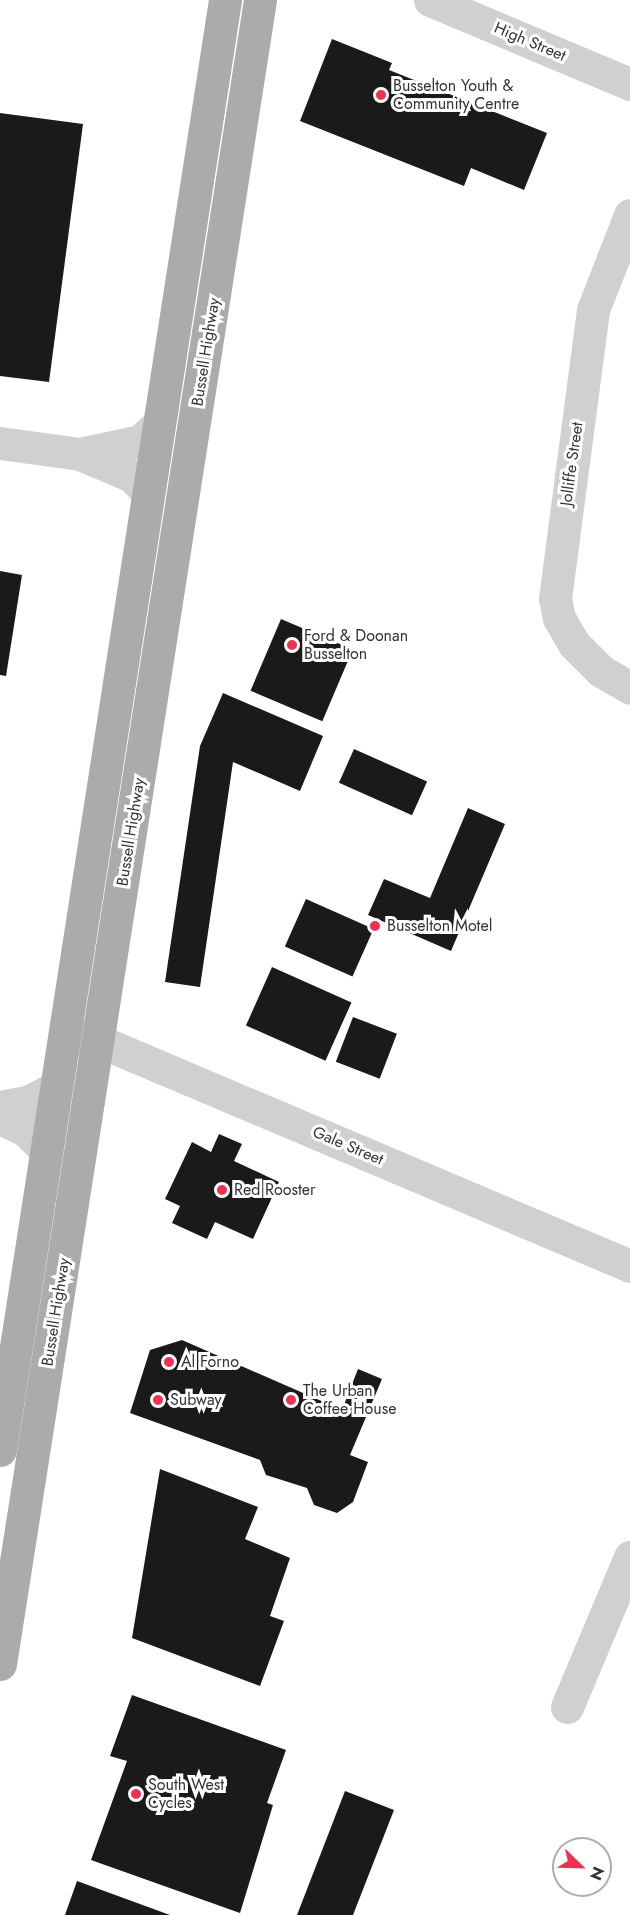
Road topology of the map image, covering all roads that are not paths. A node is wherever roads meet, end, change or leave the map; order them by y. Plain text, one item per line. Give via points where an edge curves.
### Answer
1 (225, 0) edge
2 (260, 0) edge
3 (430, 0) edge
4 (630, 84) edge
5 (630, 215) edge
6 (159, 424) junction
7 (0, 443) edge
8 (80, 454) junction
9 (148, 493) junction
10 (630, 688) edge
11 (63, 1034) junction
12 (99, 1041) junction
13 (56, 1087) junction
14 (0, 1107) edge
15 (0, 1118) edge
16 (46, 1150) junction
17 (630, 1266) edge
18 (0, 1450) edge
19 (630, 1557) edge
20 (0, 1664) edge
21 (567, 1707) dead end

1 - 6 main road, Bussell Highway
2 - 12 main road, Bussell Highway
3 - 4 street, High Street
5 - 10 street, Jolliffe Street via 593,310 555,598 560,618 574,644 601,671
6 - 8 street via 140,441
6 - 9 main road, Bussell Highway
7 - 8 street
8 - 9 street via 132,476
9 - 11 main road, Bussell Highway
11 - 12 street, Gale Street
11 - 13 main road, Bussell Highway
12 - 17 street, Gale Street
12 - 20 main road, Bussell Highway
13 - 14 street via 30,1101
13 - 16 main road, Bussell Highway
15 - 16 street via 26,1130
16 - 18 main road, Bussell Highway
19 - 21 street

